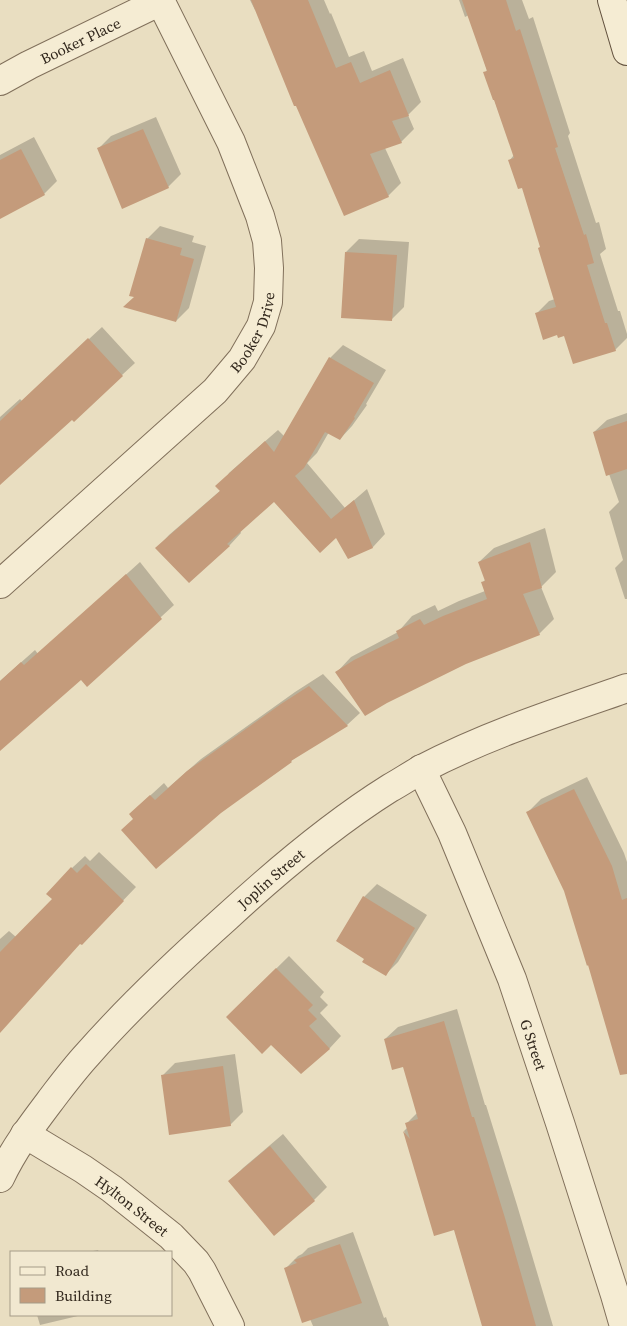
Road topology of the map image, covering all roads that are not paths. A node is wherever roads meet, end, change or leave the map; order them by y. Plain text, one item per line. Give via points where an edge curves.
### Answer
1 (160, 0) edge
2 (612, 0) edge
3 (627, 51) edge
4 (0, 81) edge
5 (0, 584) edge
6 (627, 688) edge
7 (421, 769) junction
8 (24, 1134) junction
9 (0, 1178) edge
10 (230, 1326) edge
11 (624, 1326) edge

1 - 4 street, Booker Place
1 - 5 street, Booker Drive via 231,142 260,216 267,240 269,268 265,313 242,359 215,391
2 - 3 street
6 - 7 street, Joplin Street via 498,734
7 - 8 street, Joplin Street via 330,830 266,881 203,938 86,1055
7 - 11 street, G Street via 452,833 512,979
8 - 9 street, Joplin Street
8 - 10 street, Hylton Street via 112,1189 171,1236 202,1271

